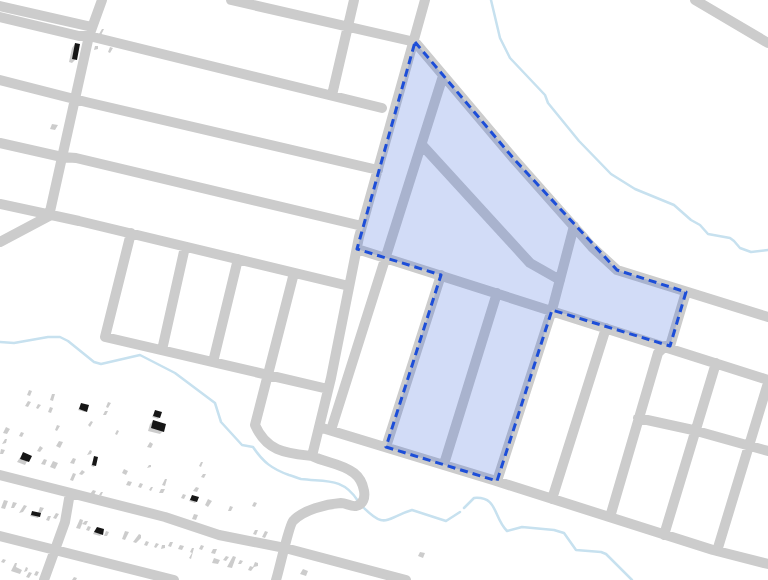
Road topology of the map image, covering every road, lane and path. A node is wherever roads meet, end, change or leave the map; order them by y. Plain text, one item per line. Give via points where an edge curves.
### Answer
1 (102, 0) edge
2 (231, 0) edge
3 (354, 0) edge
4 (425, 0) edge
5 (694, 0) edge
6 (0, 6) edge
7 (0, 17) edge
8 (348, 27) junction
9 (90, 31) junction
10 (415, 42) junction
11 (768, 43) edge
12 (443, 76) junction
13 (0, 80) edge
14 (332, 95) junction
15 (75, 99) junction
16 (382, 108) dead end
17 (0, 143) edge
18 (422, 145) junction
19 (62, 158) junction
20 (378, 170) junction
21 (0, 204) edge
22 (49, 216) junction
23 (362, 226) junction
24 (574, 226) junction
25 (131, 234) junction
26 (0, 242) edge
27 (185, 247) junction
28 (357, 249) junction
29 (386, 258) junction
30 (238, 259) junction
31 (294, 273) junction
32 (441, 275) junction
33 (560, 280) junction
34 (349, 286) junction
35 (686, 292) junction
36 (497, 293) junction
37 (552, 310) junction
38 (768, 317) edge
39 (606, 328) junction
40 (665, 346) junction
41 (162, 350) junction
42 (213, 362) junction
43 (716, 363) junction
44 (268, 375) junction
45 (768, 380) edge
46 (768, 384) edge
47 (328, 389) junction
48 (638, 418) junction
49 (319, 427) junction
50 (331, 430) junction
51 (695, 431) junction
52 (749, 446) junction
53 (386, 447) junction
54 (768, 451) edge
55 (312, 456) junction
56 (444, 464) junction
57 (0, 475) edge
58 (497, 481) junction
59 (70, 493) junction
60 (552, 499) junction
61 (610, 517) junction
62 (664, 535) junction
63 (0, 536) edge
64 (285, 548) junction
65 (55, 549) junction
66 (717, 551) junction
67 (768, 564) edge
68 (44, 580) edge
69 (170, 580) edge
70 (276, 580) edge
71 (406, 580) edge

1 - 9 street
2 - 8 street
3 - 8 street
4 - 10 street
5 - 11 street
6 - 9 street
7 - 9 street via 78,36
8 - 10 street
8 - 14 street
9 - 14 street
9 - 15 street
10 - 12 street
10 - 20 street
12 - 18 street
12 - 24 street
13 - 15 street
14 - 16 street
15 - 19 street
15 - 20 street
17 - 19 street
18 - 29 street
18 - 33 street via 530,264
19 - 22 street
19 - 23 street via 76,158
20 - 23 street
21 - 22 street
22 - 25 street
22 - 26 street
23 - 28 street
24 - 33 street
24 - 35 street via 616,270
25 - 27 street
25 - 41 street via 105,337
27 - 30 street
27 - 41 street
28 - 29 street
28 - 34 street
29 - 32 street
29 - 50 street
30 - 31 street
30 - 42 street
31 - 34 street
31 - 44 street
32 - 36 street
32 - 53 street
33 - 37 street
34 - 47 street
35 - 38 street
35 - 40 street via 670,346
36 - 37 street
36 - 56 street
37 - 39 street
37 - 58 street
39 - 40 street
39 - 60 street
40 - 43 street
40 - 48 street via 658,353
41 - 42 street
42 - 44 street
43 - 45 street
43 - 51 street
44 - 47 street
44 - 55 street via 256,425 260,436 282,452
46 - 52 street
47 - 49 street
48 - 51 street
48 - 61 street
49 - 50 street
49 - 55 street
50 - 53 street
51 - 52 street
51 - 62 street
52 - 54 street
52 - 66 street
53 - 56 street
55 - 64 street via 321,461 335,462 355,474 363,484 364,496 360,504 354,506 330,504 302,514 291,522
56 - 58 street
57 - 59 street
58 - 60 street
59 - 64 street via 219,535
59 - 65 street via 65,522
60 - 61 street
61 - 62 street
62 - 66 street
63 - 65 street
64 - 70 street
64 - 71 street
65 - 68 street
65 - 69 street
66 - 67 street

